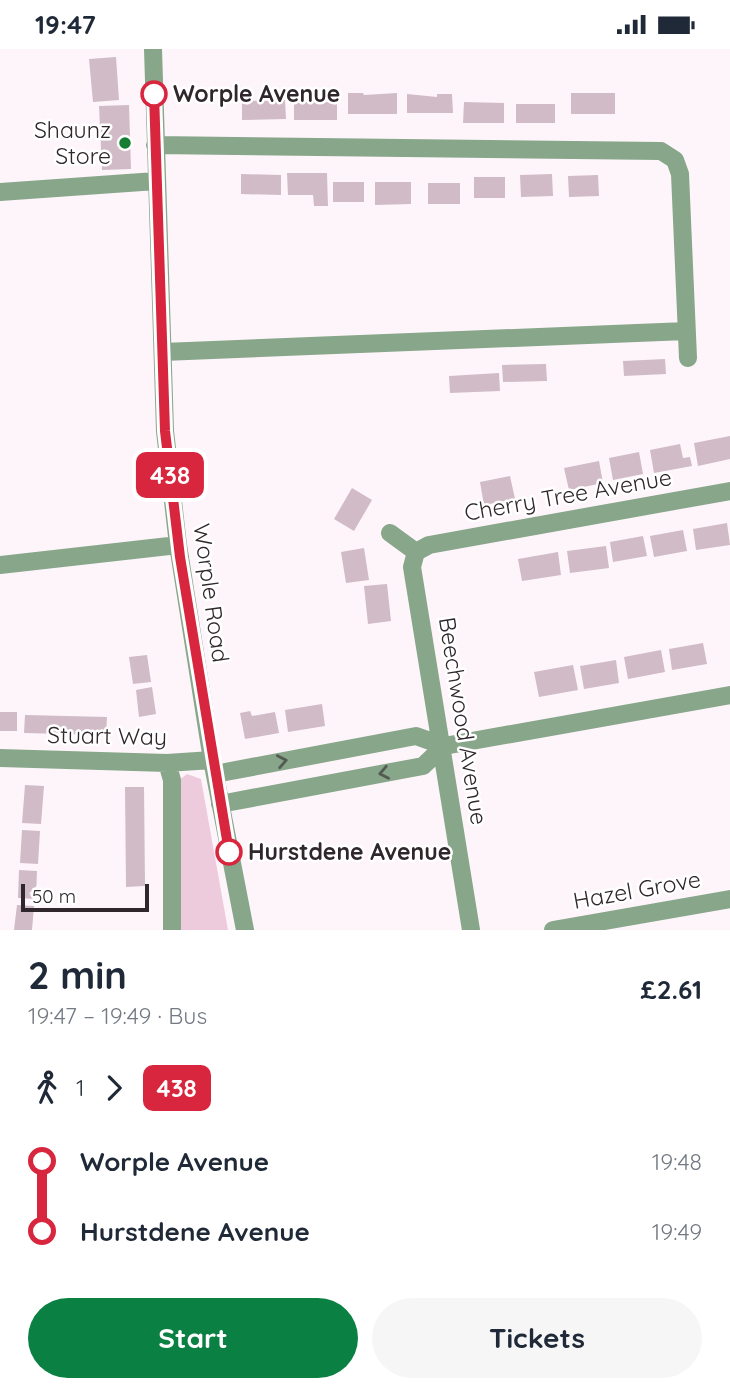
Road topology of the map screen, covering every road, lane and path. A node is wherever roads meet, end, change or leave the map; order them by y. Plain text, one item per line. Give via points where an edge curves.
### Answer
1 (153, 49) edge
2 (155, 145) junction
3 (156, 181) junction
4 (0, 192) edge
5 (687, 331) junction
6 (163, 352) junction
7 (688, 358) dead end
8 (730, 491) edge
9 (390, 533) dead end
10 (178, 545) junction
11 (416, 552) junction
12 (0, 565) edge
13 (730, 695) edge
14 (443, 747) junction
15 (167, 763) junction
16 (0, 764) edge
17 (213, 767) junction
18 (220, 804) junction
19 (730, 898) edge
20 (172, 930) edge
21 (245, 930) edge
22 (471, 930) edge
23 (554, 930) edge

1 - 2 street, Worple Road
2 - 3 street, Worple Road
2 - 5 street via 661,151 675,160 680,174
3 - 4 street
3 - 6 street, Worple Road
5 - 6 street
5 - 7 street
6 - 10 street, Worple Road via 165,431
8 - 11 street, Cherry Tree Avenue via 429,545
9 - 11 street
10 - 12 street
10 - 17 street, Worple Road
11 - 14 street, Beechwood Avenue via 412,567
13 - 14 street
17 -> 14 street via 416,736
14 -> 18 street via 423,766
14 - 22 street, Beechwood Avenue
15 - 16 street, Stuart Way
15 - 17 street, Stuart Way
15 - 20 street via 172,780
17 - 18 street, Worple Road
18 - 21 street, Worple Road
19 - 23 street, Hazel Grove

